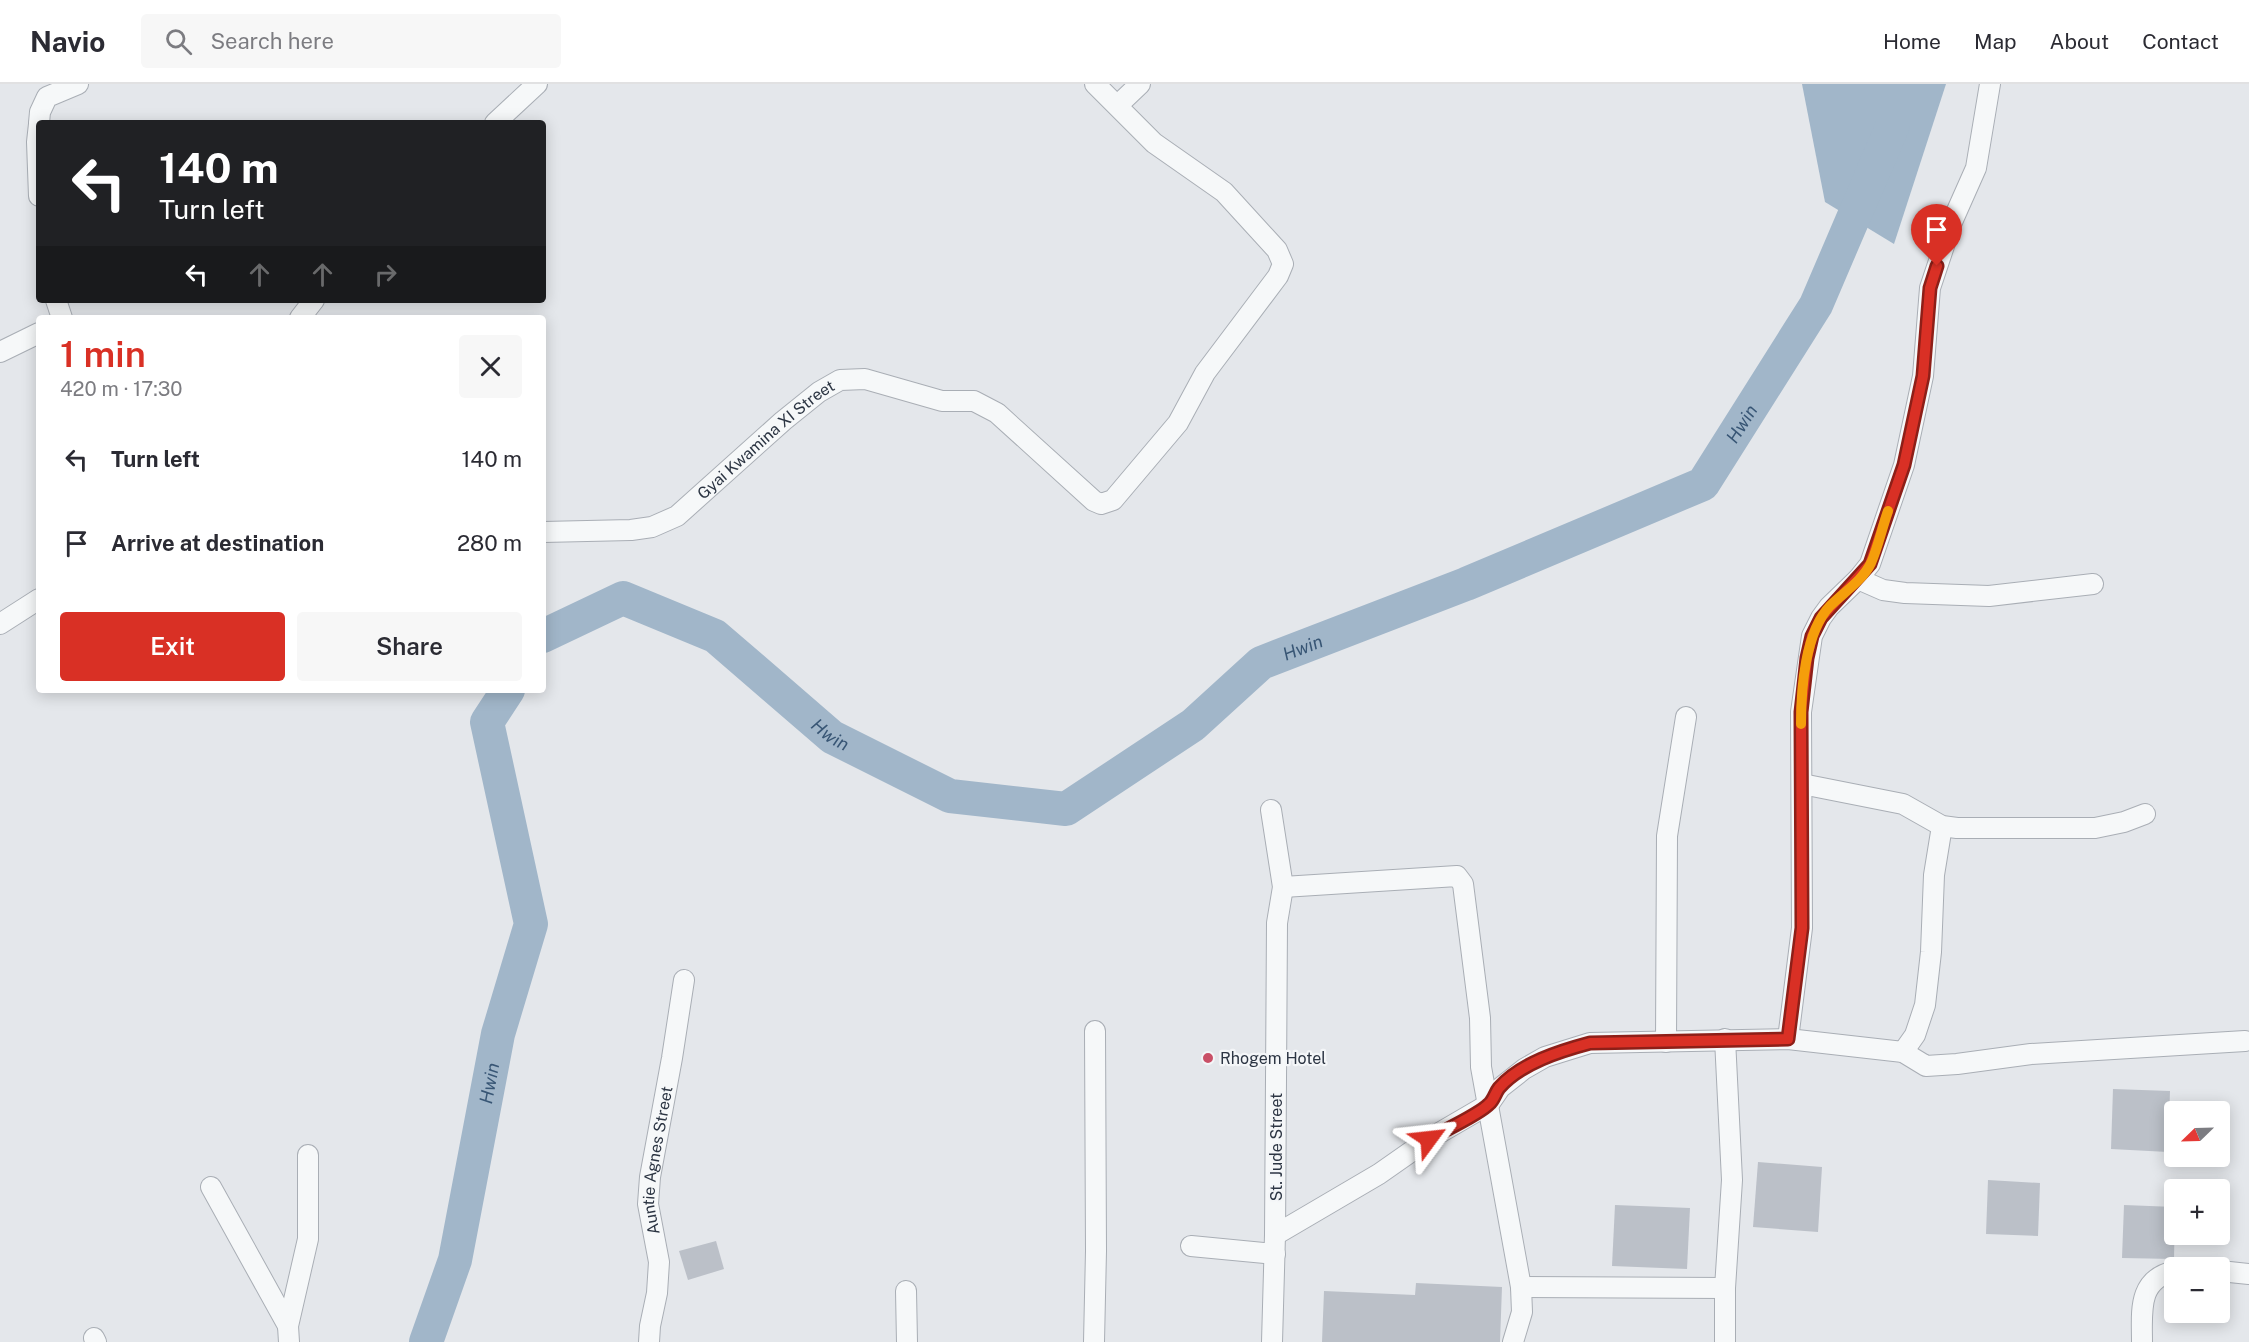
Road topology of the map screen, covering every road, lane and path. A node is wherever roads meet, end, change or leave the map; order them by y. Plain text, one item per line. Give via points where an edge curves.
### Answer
1 (78, 84) edge
2 (537, 84) edge
3 (1095, 84) edge
4 (1140, 84) edge
5 (1990, 84) edge
6 (1118, 105) junction
7 (39, 120) edge
8 (498, 120) edge
9 (312, 303) edge
10 (302, 315) edge
11 (36, 334) edge
12 (0, 352) edge
13 (546, 532) edge
14 (1858, 579) junction
15 (2093, 584) dead end
16 (36, 601) edge
17 (0, 624) edge
18 (1686, 717) dead end
19 (1802, 784) junction
20 (1270, 810) dead end
21 (2145, 814) dead end
22 (1942, 826) junction
23 (1283, 887) junction
24 (684, 980) dead end
25 (1095, 1031) dead end
26 (1725, 1039) junction
27 (1788, 1039) junction
28 (2245, 1041) dead end
29 (1666, 1042) junction
30 (1903, 1052) junction
31 (1489, 1104) junction
32 (308, 1155) dead end
33 (211, 1187) dead end
34 (1275, 1245) junction
35 (1191, 1246) dead end
36 (2230, 1272) edge
37 (2249, 1274) edge
38 (2164, 1275) edge
39 (1521, 1287) junction
40 (1725, 1288) junction
41 (906, 1291) dead end
42 (288, 1334) edge
43 (649, 1342) edge
44 (907, 1342) edge
45 (1094, 1342) edge
46 (1272, 1342) edge
47 (1513, 1342) edge
48 (1725, 1342) edge
49 (2142, 1342) edge

1 - 7 street via 47,97
2 - 8 street
3 - 6 street
4 - 6 street
5 - 14 street via 1976,168 1952,222 1930,288 1923,376 1904,465 1870,564
6 - 13 street, Gyai Kwamina XI Street via 1154,143 1224,192 1277,250 1283,264 1205,373 1178,423 1113,500 1101,504 1094,501 997,413 974,401 942,401 865,379 840,380 783,421 677,516 652,527 631,530
9 - 10 street
11 - 12 street
14 - 15 street via 1883,590 1989,596
14 - 19 street via 1829,607 1812,636 1801,712
16 - 17 street
18 - 29 street via 1667,836
19 - 22 street via 1903,804
19 - 27 street via 1802,928
20 - 23 street, St. Jude Street
21 - 22 street via 2114,825 2080,829
22 - 30 street via 1934,875 1925,1005 1915,1035
23 - 31 street via 1457,876 1461,879 1480,1018 1481,1067
23 - 34 street, St. Jude Street via 1276,923
24 - 43 street, Auntie Agnes Street via 650,1177 648,1204 658,1262
25 - 45 street
26 - 27 street
26 - 29 street
26 - 40 street via 1732,1180
27 - 30 street
28 - 30 street via 2031,1054 1926,1066
29 - 31 street via 1590,1043 1545,1057 1500,1088
31 - 34 street via 1429,1139
31 - 39 street
32 - 42 street via 308,1239
33 - 42 street
34 - 35 street
34 - 46 street, St. Jude Street
36 - 37 street
38 - 49 street via 2149,1286 2142,1304
39 - 40 street
39 - 47 street via 1522,1312
40 - 48 street
41 - 44 street

